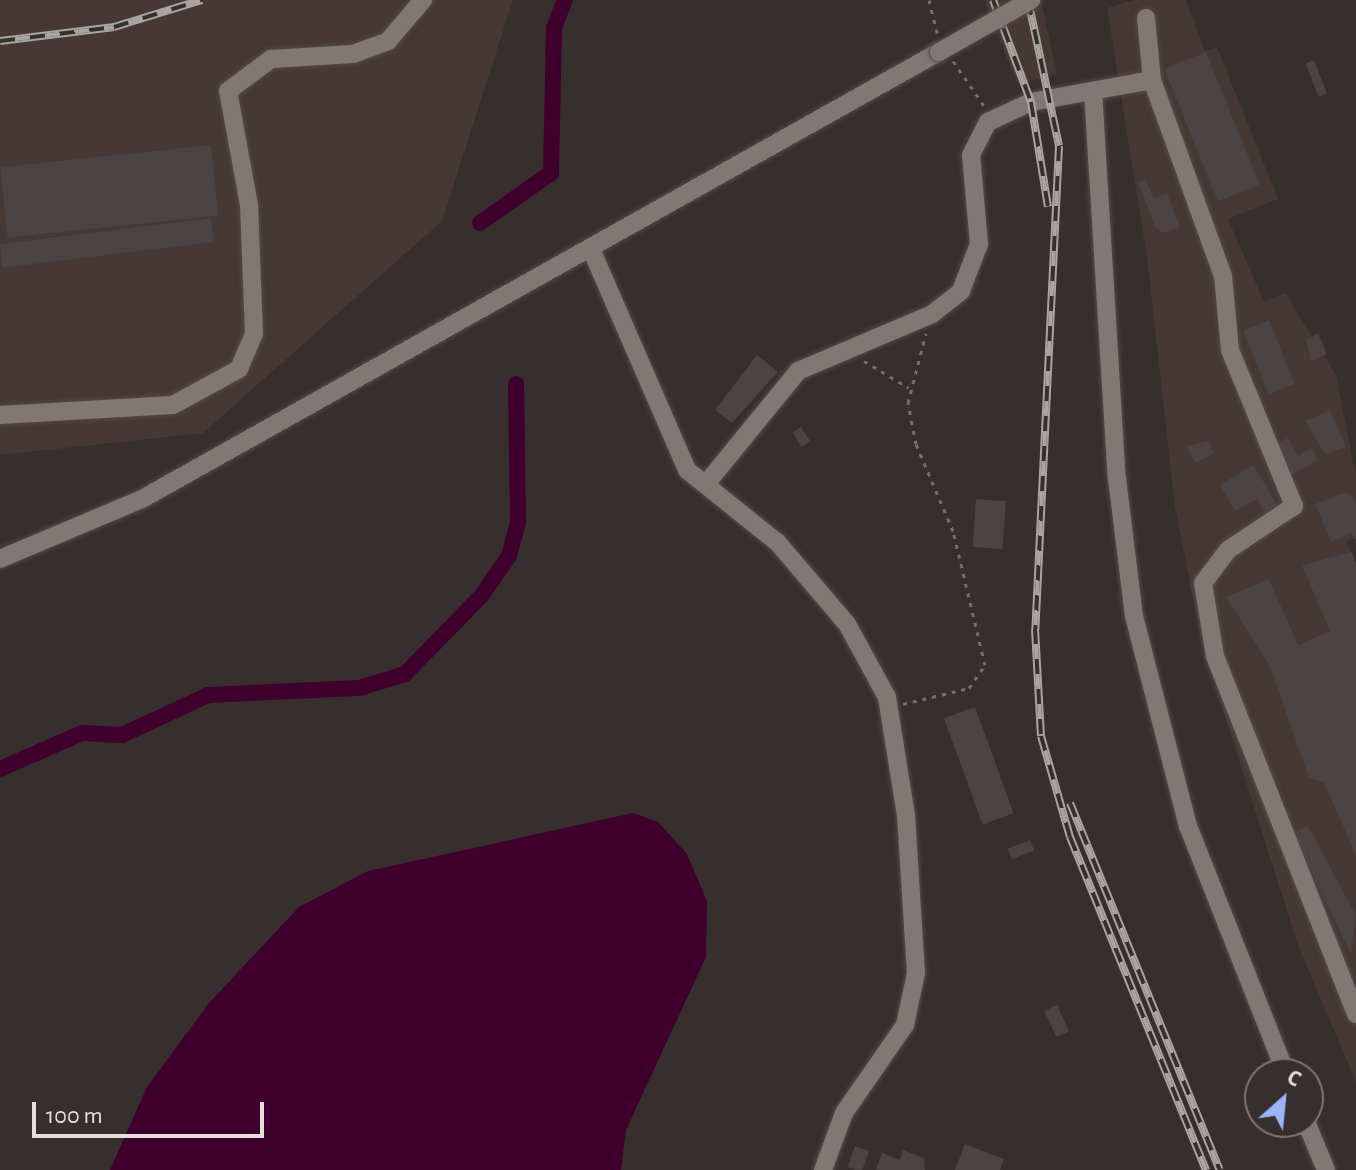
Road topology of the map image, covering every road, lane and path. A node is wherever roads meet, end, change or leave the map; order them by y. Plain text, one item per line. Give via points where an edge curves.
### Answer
1 (423, 0) edge
2 (929, 0) edge
3 (1031, 0) edge
4 (1146, 18) dead end
5 (943, 50) junction
6 (1152, 80) junction
7 (1093, 91) junction
8 (987, 111) dead end
9 (591, 249) junction
10 (932, 314) junction
11 (844, 349) junction
12 (911, 389) junction
13 (0, 415) edge
14 (706, 484) junction
15 (0, 559) edge
16 (889, 706) junction
17 (1356, 1014) edge
18 (1280, 1058) edge
19 (1313, 1138) edge
20 (823, 1170) edge
21 (1326, 1170) edge

1 - 13 street via 388,41 353,54 271,59 228,91 249,220 254,334 239,369 173,405
2 - 5 path
3 - 5 street, bridge
4 - 6 street
5 - 8 path
5 - 9 street
6 - 7 street
6 - 17 street via 1223,276 1230,350 1294,506 1228,550 1203,583 1215,656
7 - 10 street via 1017,105 982,129 971,163 977,258 961,291
7 - 18 street via 1117,478 1148,686 1188,826
9 - 14 street via 667,438
9 - 15 street via 142,499
10 - 11 street
10 - 12 path
11 - 12 path
11 - 14 street via 798,371
12 - 16 path via 916,444 953,531 985,665 969,688
14 - 16 street via 778,543 847,624
16 - 20 street via 916,973 905,1025 844,1113
19 - 21 street

